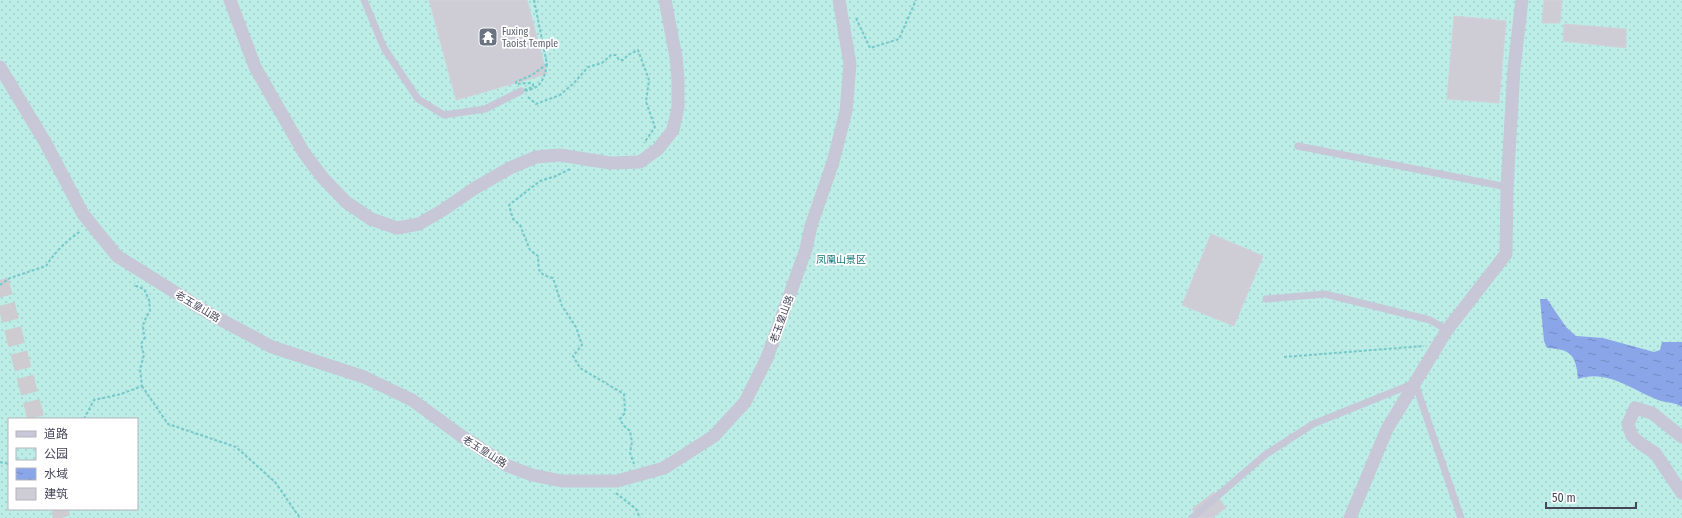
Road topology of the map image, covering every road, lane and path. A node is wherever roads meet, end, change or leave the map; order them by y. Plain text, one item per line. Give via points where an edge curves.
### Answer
1 (230, 0) edge
2 (364, 0) edge
3 (534, 0) edge
4 (665, 0) edge
5 (839, 0) edge
6 (916, 0) edge
7 (1522, 0) edge
8 (854, 14) dead end
9 (547, 64) junction
10 (0, 67) edge
11 (521, 91) junction
12 (1298, 146) dead end
13 (639, 147) dead end
14 (581, 159) junction
15 (1507, 187) junction
16 (92, 225) junction
17 (137, 268) junction
18 (0, 285) edge
19 (1266, 299) dead end
20 (1447, 330) junction
21 (1438, 344) junction
22 (1284, 357) dead end
23 (1415, 383) junction
24 (142, 386) junction
25 (85, 418) edge
26 (1682, 437) edge
27 (635, 467) dead end
28 (617, 481) junction
29 (1682, 493) edge
30 (300, 518) edge
31 (640, 518) edge
32 (1192, 518) edge
33 (1350, 518) edge
34 (1461, 518) edge

1 - 14 street via 255,67 304,153 346,202 370,219 397,228 419,224 475,188 536,157 560,155
2 - 11 lane via 384,48 418,99 444,115 485,109
3 - 9 path
4 - 14 street via 678,79 678,107 673,130 658,150 640,162 610,163
5 - 28 street, 老玉皇山路 via 850,64 846,111 802,262 767,358 745,402 714,436 664,468
6 - 8 path via 899,38 870,48
7 - 15 street via 1514,68
9 - 11 path via 545,75 539,85 532,90
9 - 11 path via 516,82 533,84
10 - 16 street, 老玉皇山路 via 45,142 83,214
11 - 13 path via 536,104 560,95 574,84 588,67 602,64 611,55 623,60 638,50 649,80 646,102 655,127
12 - 15 lane
14 - 27 path via 556,176 540,180 509,205 513,219 520,225 530,250 538,256 540,272 553,278 562,306 576,327 582,345 573,356 580,368 624,394 626,413 620,419 630,431 630,453
15 - 20 street via 1506,254
16 - 17 street, 老玉皇山路 via 117,256
16 - 18 path via 76,234 51,257 46,266 10,278
17 - 24 path via 136,286 144,289 150,311 142,328
17 - 28 street, 老玉皇山路 via 210,314 272,347 364,377 412,400 506,465 532,475 562,481
19 - 20 lane via 1325,294 1430,320
20 - 21 street
21 - 22 path
21 - 23 street
23 - 32 lane via 1313,424 1265,455
23 - 33 street via 1387,429
23 - 34 lane
24 - 25 path via 122,394 94,400
24 - 30 path via 168,424 236,447 275,482
26 - 29 street via 1652,413 1635,408 1628,424 1632,436 1655,453
28 - 31 path via 616,494 636,509

